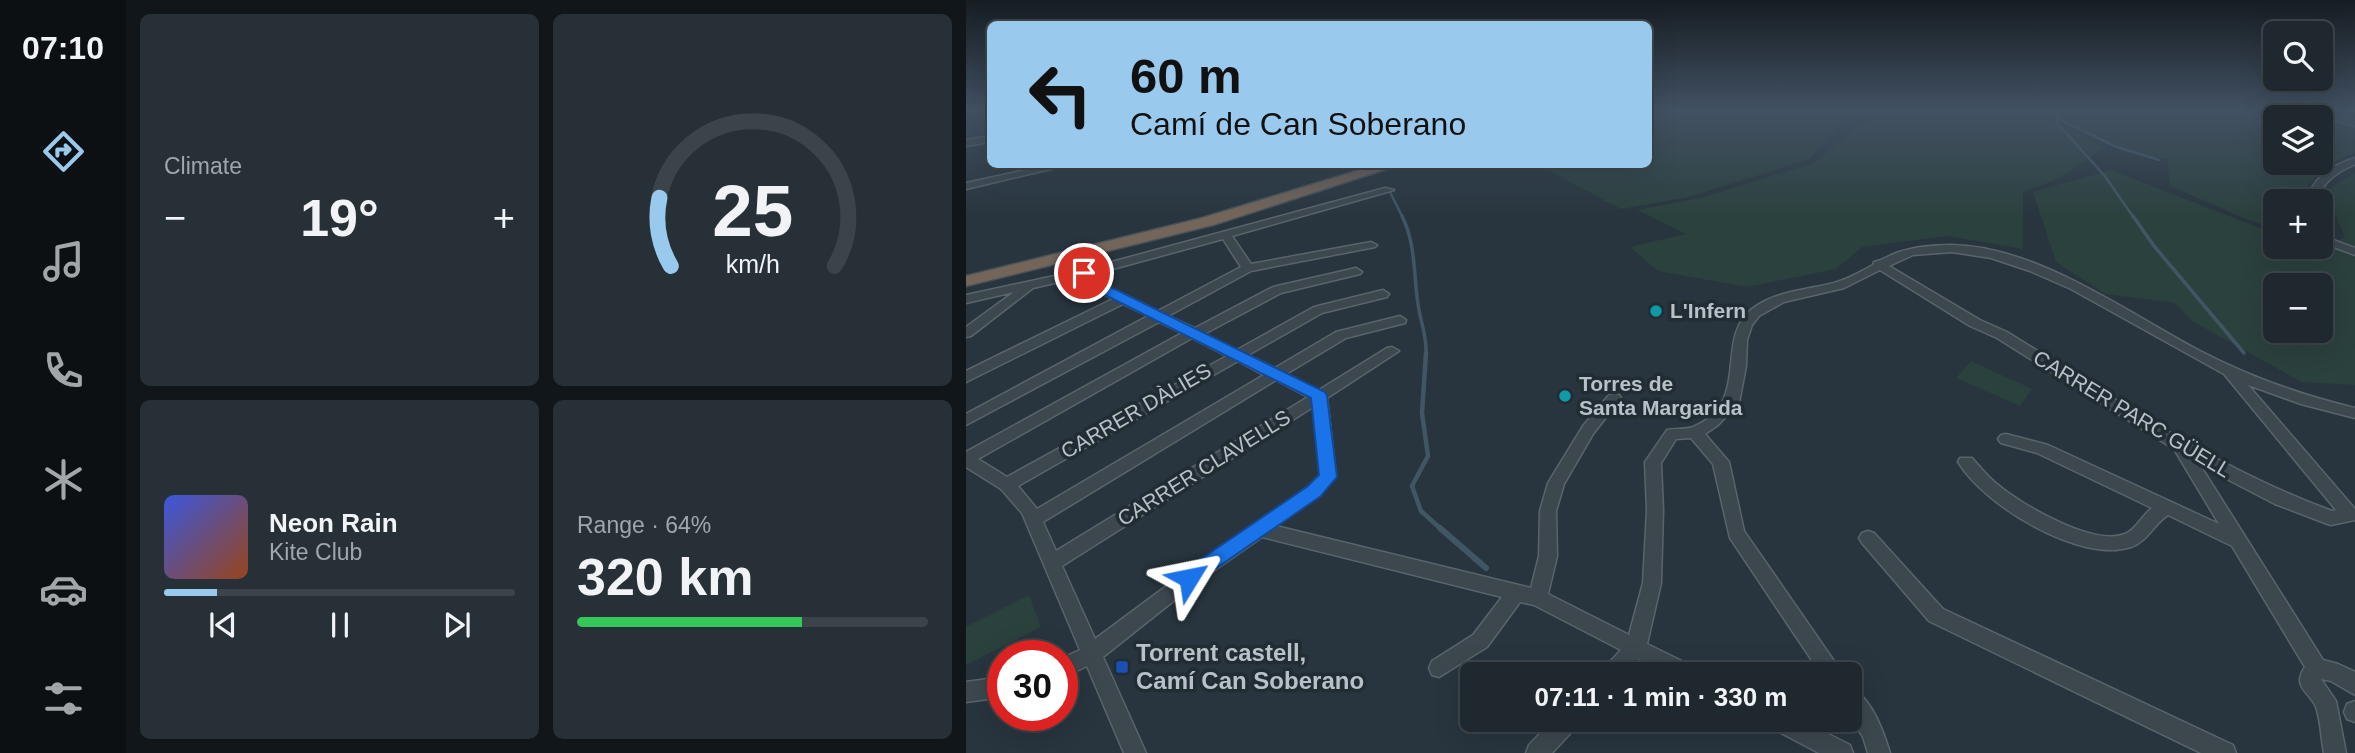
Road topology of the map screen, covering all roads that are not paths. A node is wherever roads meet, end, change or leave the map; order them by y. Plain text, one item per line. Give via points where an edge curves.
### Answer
1 (2355, 160) edge
2 (1049, 168) edge
3 (1345, 168) edge
4 (1382, 168) edge
5 (966, 186) edge
6 (2316, 189) edge
7 (1389, 190) dead end
8 (1225, 234) junction
9 (2333, 243) edge
10 (1371, 245) dead end
11 (2355, 252) edge
12 (1878, 264) junction
13 (966, 267) edge
14 (1248, 268) junction
15 (1356, 272) dead end
16 (1084, 273) junction
17 (966, 281) edge
18 (1031, 285) junction
19 (1382, 294) dead end
20 (966, 299) edge
21 (1123, 299) junction
22 (1159, 317) junction
23 (1400, 320) dead end
24 (966, 333) edge
25 (1192, 333) junction
26 (1392, 351) dead end
27 (1236, 355) junction
28 (2228, 370) junction
29 (1274, 373) junction
30 (966, 377) edge
31 (1319, 396) junction
32 (1614, 398) dead end
33 (2355, 412) edge
34 (966, 421) edge
35 (1695, 433) junction
36 (2006, 439) dead end
37 (2181, 448) junction
38 (966, 459) edge
39 (1966, 461) dead end
40 (1007, 485) junction
41 (2168, 508) junction
42 (1033, 519) junction
43 (1259, 529) junction
44 (1868, 538) dead end
45 (2239, 541) junction
46 (1052, 563) junction
47 (1516, 593) junction
48 (1538, 598) junction
49 (1636, 648) junction
50 (1091, 654) junction
51 (1078, 661) edge
52 (1623, 662) edge
53 (1663, 662) edge
54 (1825, 662) edge
55 (1439, 668) dead end
56 (2317, 669) junction
57 (2353, 680) edge
58 (987, 689) edge
59 (966, 692) edge
60 (1862, 716) edge
61 (1557, 732) edge
62 (1801, 732) edge
63 (1135, 753) edge
64 (1537, 753) edge
65 (1842, 753) edge
66 (1879, 753) edge
67 (2225, 753) edge
68 (2335, 753) edge

1 - 6 street via 2326,176
2 - 5 street
3 - 13 highway via 1201,211
4 - 17 highway via 1207,222
7 - 8 street
8 - 14 street
8 - 16 street
9 - 11 street
10 - 14 street
12 - 28 street via 1913,252 1958,248 1997,255 2045,271
12 - 35 street via 1842,284 1768,302 1751,318 1740,340 1731,403
12 - 37 street, CARRER PARC GÜELL via 2002,335
14 - 22 street
15 - 25 street via 1277,290
16 - 18 street
16 - 21 street via 1091,283
18 - 20 street
18 - 24 street
19 - 27 street, CARRER DÀLIES via 1318,310
21 - 22 street
21 - 30 street
22 - 25 street
22 - 34 street
23 - 29 street via 1341,335
25 - 27 street
25 - 38 street
26 - 31 street, CARRER CLAVELLS
27 - 29 street
27 - 40 street, CARRER DÀLIES
28 - 33 street via 2311,403
28 - 37 street, CARRER PARC GÜELL via 2350,515 2331,518 2281,499
29 - 31 street
29 - 42 street
31 - 43 street via 1328,477
31 - 46 street, CARRER CLAVELLS
32 - 48 street via 1556,483 1548,511 1548,556
35 - 49 street via 1672,434 1653,462 1652,583
35 - 54 street via 1721,462 1736,533
36 - 41 street via 2042,449
37 - 45 street
38 - 40 street
39 - 41 street via 1991,489 2023,512 2088,539 2127,542 2154,512
40 - 42 street
41 - 45 street
42 - 46 street
43 - 47 street
43 - 50 street
44 - 67 street via 1936,615
45 - 56 street
46 - 50 street
47 - 48 street
47 - 55 street via 1480,641
48 - 49 street
49 - 52 street
49 - 53 street
50 - 51 street
50 - 63 street
56 - 57 street
56 - 68 street via 2310,682 2325,701
58 - 59 street
60 - 66 street
61 - 64 street
62 - 65 street

